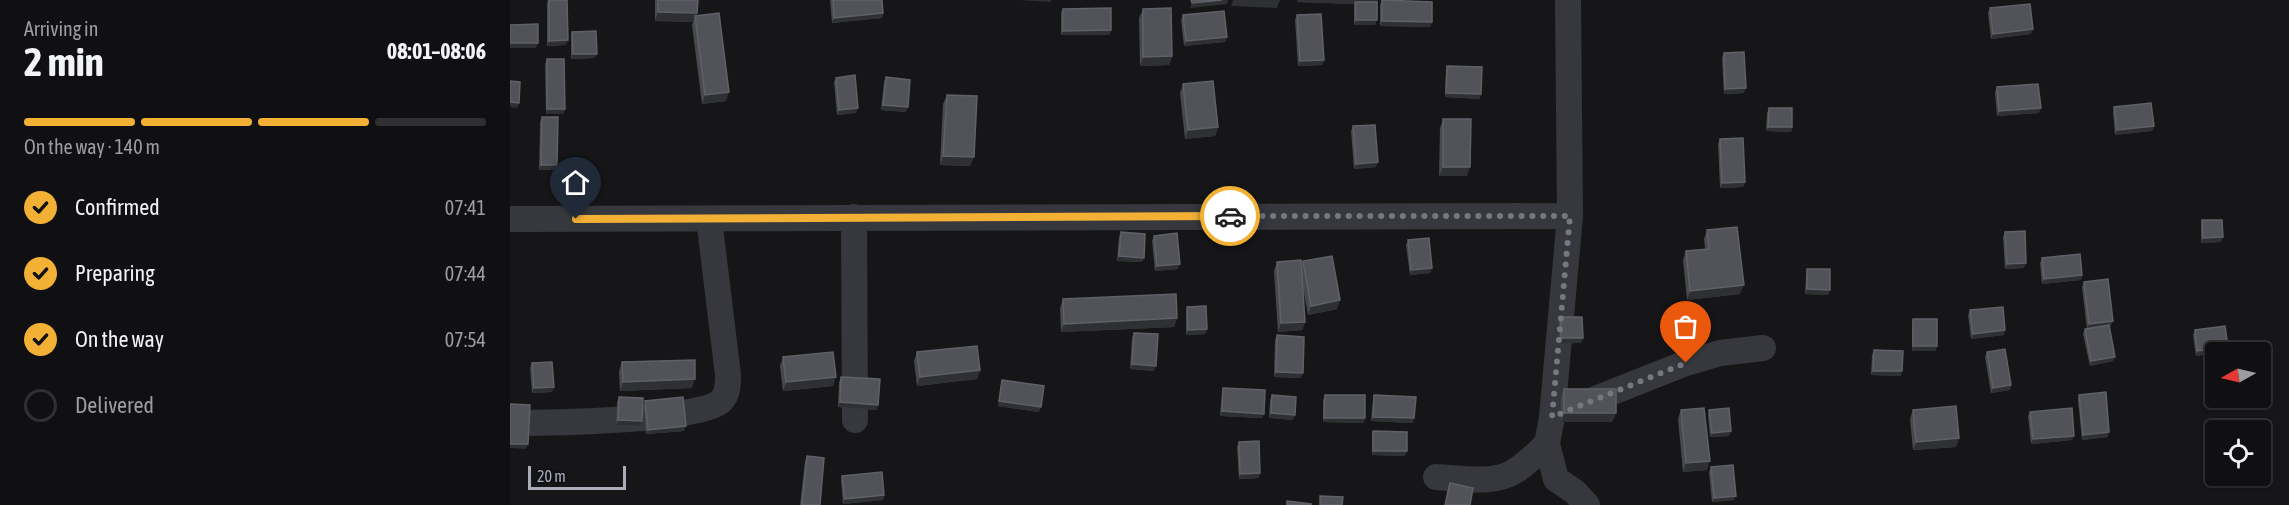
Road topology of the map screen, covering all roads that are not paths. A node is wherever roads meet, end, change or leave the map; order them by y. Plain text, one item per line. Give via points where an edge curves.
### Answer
1 (1568, 0) edge
2 (1570, 216) junction
3 (854, 217) junction
4 (510, 219) edge
5 (709, 219) junction
6 (1762, 348) dead end
7 (1552, 417) junction
8 (855, 420) dead end
9 (510, 423) edge
10 (1547, 444) junction
11 (1436, 477) dead end
12 (1587, 505) edge

1 - 2 street
2 - 3 street
2 - 7 street
3 - 5 street
3 - 8 street
4 - 5 street
5 - 9 street via 728,375 728,390 721,401 660,417
6 - 7 street via 1720,353 1686,363
7 - 10 street
10 - 11 street via 1514,473 1486,479
10 - 12 street via 1556,479

